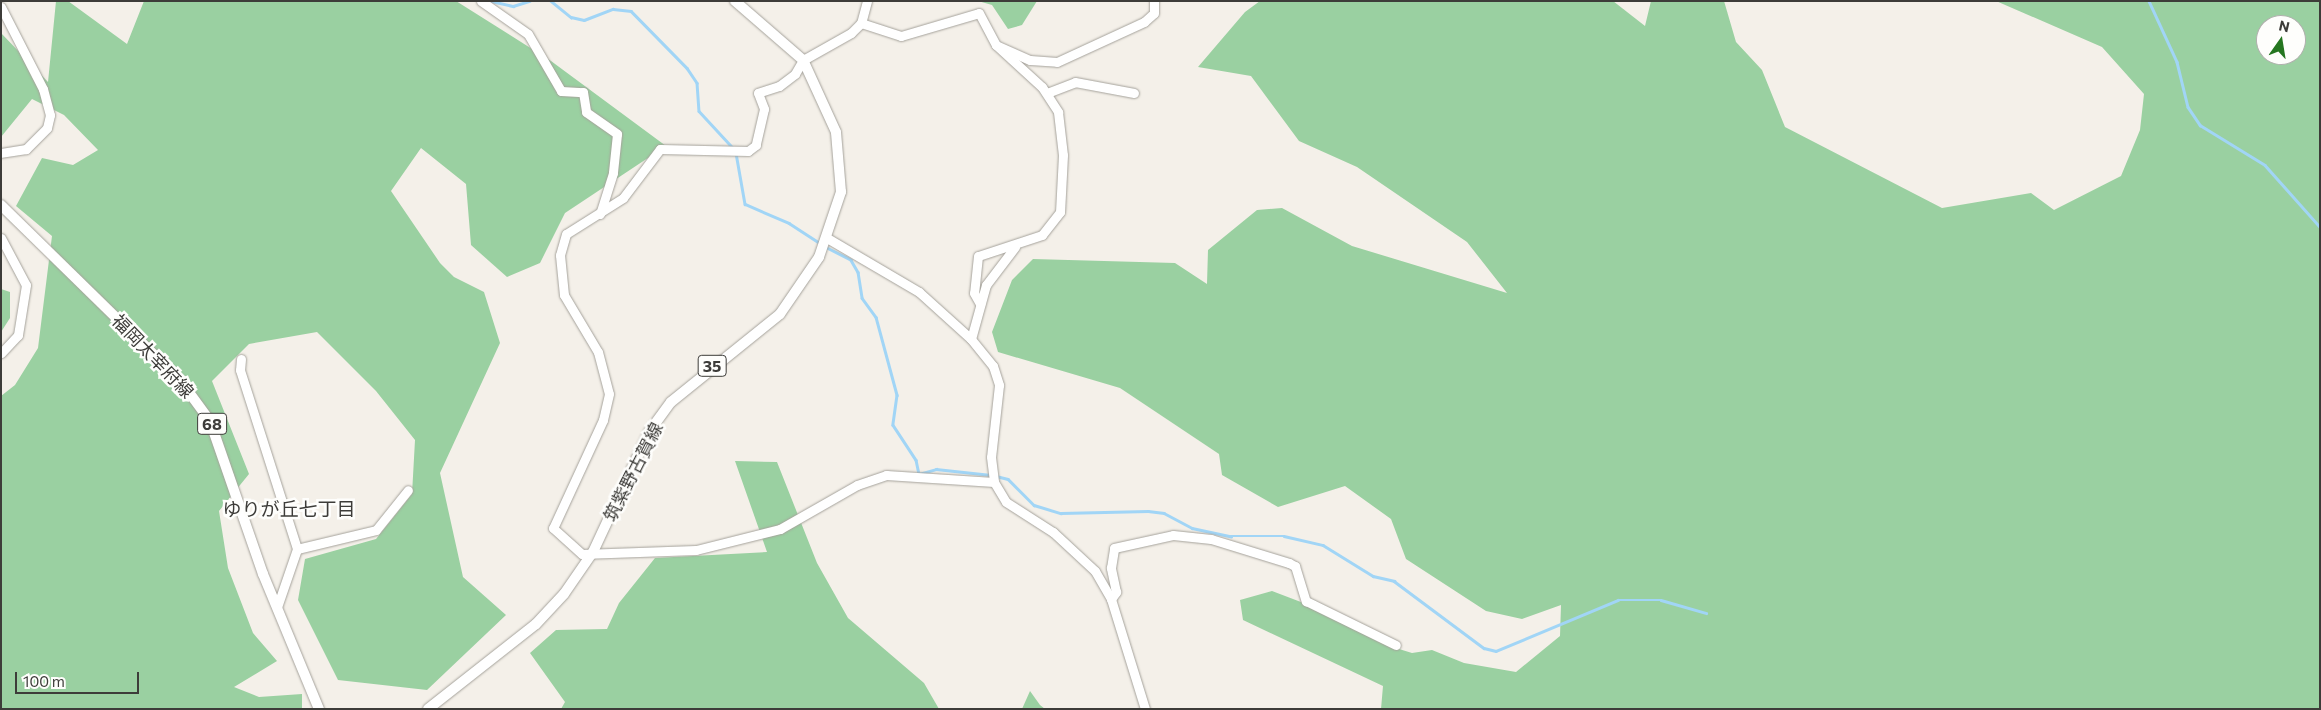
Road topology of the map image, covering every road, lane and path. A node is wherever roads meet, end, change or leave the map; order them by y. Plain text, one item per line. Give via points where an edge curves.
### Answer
1 (481, 1) edge
2 (735, 1) edge
3 (867, 1) edge
4 (1154, 1) edge
5 (1, 7) edge
6 (860, 23) junction
7 (996, 45) junction
8 (803, 60) junction
9 (1134, 92) dead end
10 (1047, 93) junction
11 (1, 153) edge
12 (2, 207) edge
13 (600, 214) junction
14 (1, 238) edge
15 (827, 238) junction
16 (1014, 247) junction
17 (980, 304) junction
18 (971, 339) junction
19 (1, 354) edge
20 (241, 359) dead end
21 (994, 482) junction
22 (408, 490) dead end
23 (297, 549) junction
24 (593, 552) junction
25 (1111, 599) junction
26 (277, 607) junction
27 (1396, 645) dead end
28 (319, 709) edge
29 (428, 709) edge
30 (1146, 709) edge

1 - 13 street via 528,34 561,91 583,92 586,112 617,134 613,173
2 - 8 main road, 筑紫野古賀線 / 35
3 - 6 street
4 - 7 street via 1154,14 1144,22 1057,62 1030,60
5 - 11 street via 43,89 50,115 48,128 26,149
6 - 7 street via 901,36 979,13
6 - 8 street
7 - 10 street
8 - 13 street via 795,74 779,86 758,93 764,109 756,145 748,150 660,149 623,198
8 - 15 main road, 筑紫野古賀線 / 35 via 836,132 842,169 841,192
9 - 10 street via 1075,82
10 - 16 street via 1061,121 1063,199 1048,230
12 - 26 main road, 福岡太宰府線 / 68 via 197,401 219,442
13 - 24 street via 566,234 560,263 564,295 598,352 609,394 603,420 553,528 582,554
14 - 19 street via 26,285 18,335
15 - 18 street via 919,292
15 - 24 main road, 筑紫野古賀線 / 35 via 804,284 780,314 700,376 666,409 649,432
16 - 17 street via 996,268
16 - 17 street via 978,256 974,293
17 - 18 street
18 - 21 street via 993,366 999,384 991,457
20 - 23 street via 240,370
21 - 24 street via 886,475 857,484 780,529 751,537 696,550
21 - 25 street via 1006,502 1081,556
22 - 23 street via 376,530
23 - 26 street
24 - 29 main road, 筑紫野古賀線 / 35 via 536,624
25 - 27 street via 1116,592 1111,568 1114,548 1173,535 1211,539 1289,563 1306,602
25 - 30 street
26 - 28 main road, 福岡太宰府線 / 68

